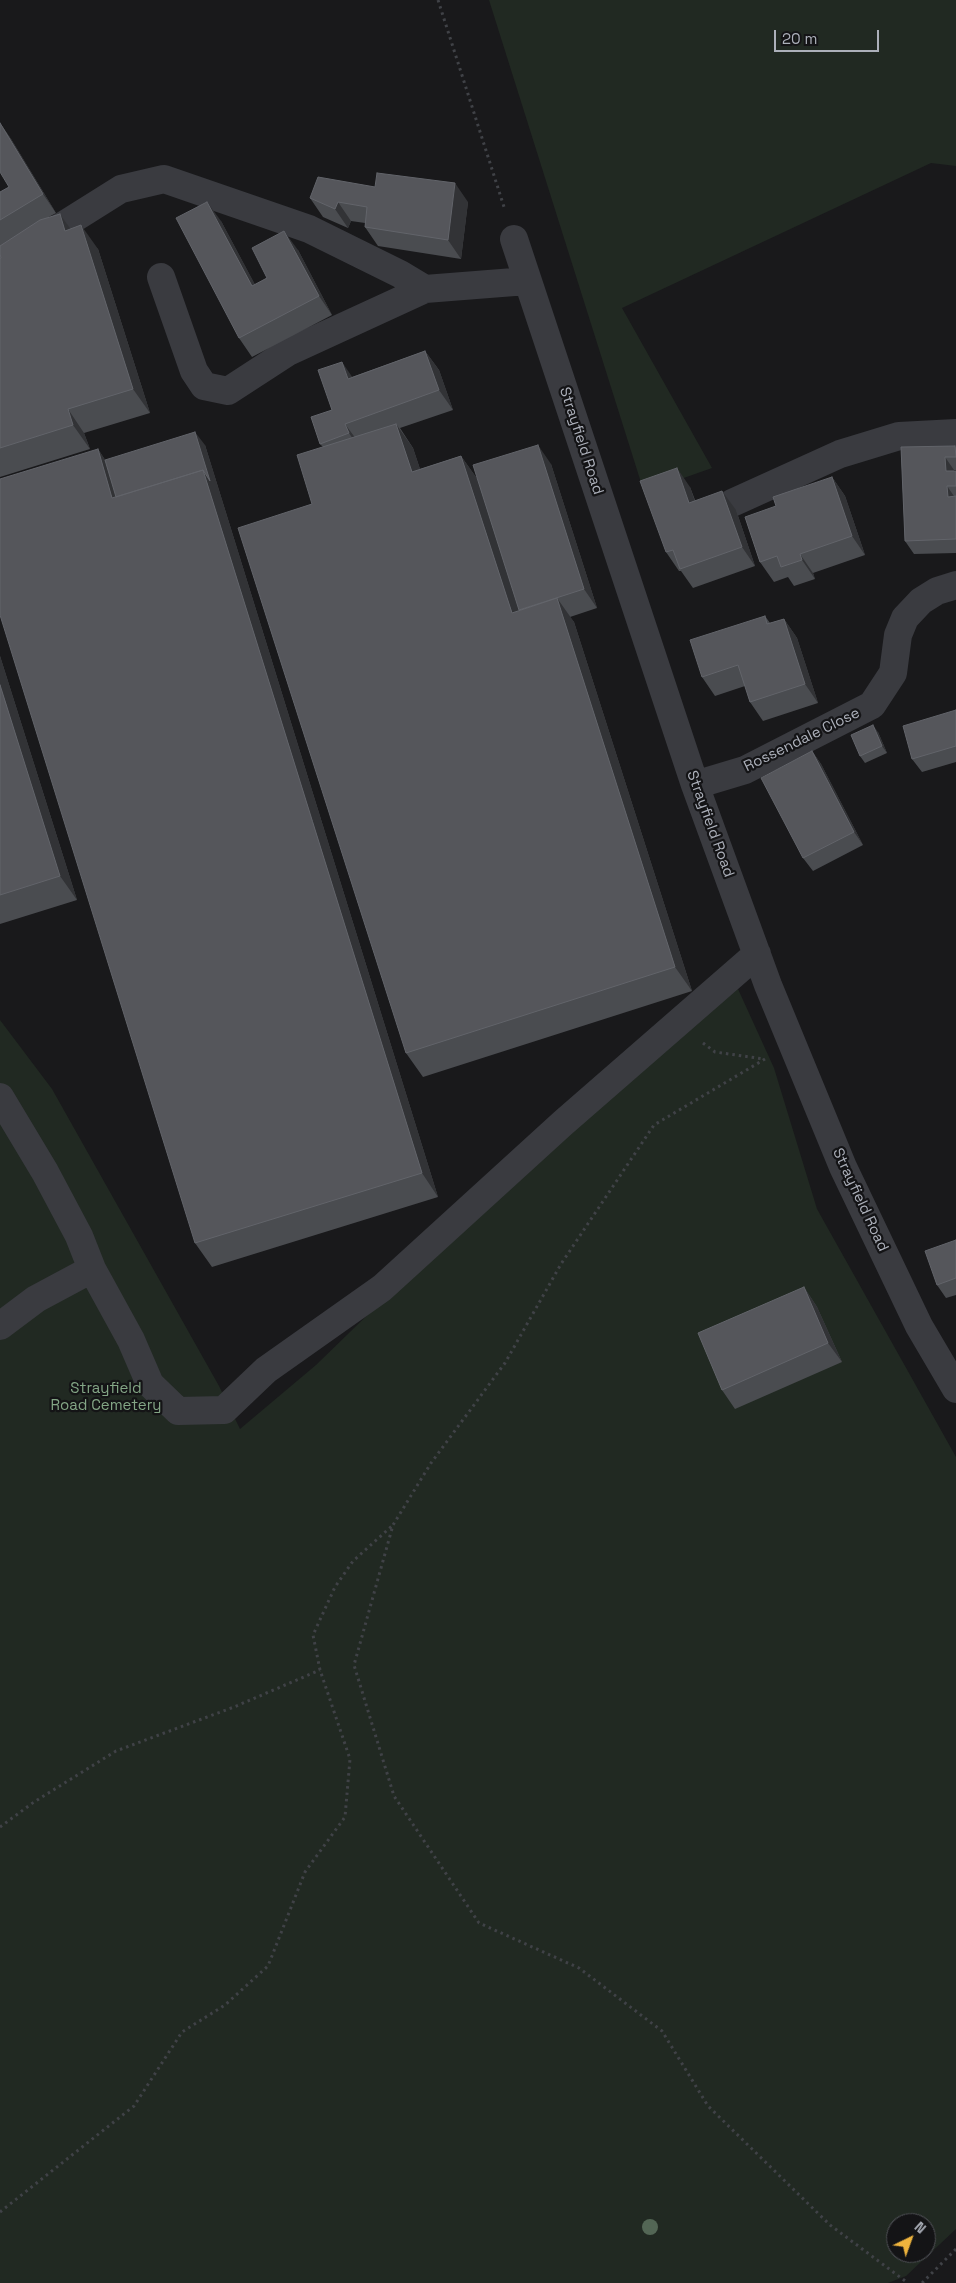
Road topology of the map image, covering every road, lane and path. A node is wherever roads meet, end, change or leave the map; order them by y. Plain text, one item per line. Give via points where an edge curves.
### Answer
1 (438, 0) edge
2 (514, 239) joint
3 (0, 265) edge
4 (161, 277) dead end
5 (527, 280) junction
6 (425, 289) junction
7 (956, 433) edge
8 (732, 502) dead end
9 (956, 585) edge
10 (695, 785) junction
11 (757, 954) junction
12 (677, 1024) junction
13 (792, 1043) junction
14 (765, 1059) junction
15 (0, 1097) edge
16 (92, 1269) junction
17 (0, 1326) edge
18 (956, 1389) edge
19 (393, 1525) junction
20 (320, 1670) junction
21 (0, 1827) edge
22 (0, 2212) edge
23 (956, 2249) edge
24 (908, 2283) edge
25 (922, 2283) edge

1 - 2 path
2 - 5 street, Strayfield Road
3 - 6 street via 121,189 164,179 309,229
4 - 6 street via 194,371 204,386 228,391 288,352
5 - 6 street
5 - 10 street, Strayfield Road
7 - 8 street via 898,436 840,454
9 - 10 street, Rossendale Close via 921,601 905,618 898,635 893,673 872,705 745,770
10 - 11 street, Strayfield Road
11 - 12 street
11 - 13 street, Strayfield Road
12 - 14 path via 715,1052
12 - 16 street via 382,1288 266,1370 224,1410 178,1411 150,1384 131,1340
13 - 14 path
13 - 18 street, Strayfield Road via 843,1167 919,1326
14 - 19 path via 654,1125 561,1264 505,1363 431,1463
15 - 16 street via 45,1172 79,1236
16 - 17 street via 36,1300
19 - 20 path via 353,1561 335,1587 313,1635
19 - 24 path via 354,1665 394,1796 479,1923 579,1968 662,2031 708,2106 830,2225
20 - 21 path via 234,1707 116,1751
20 - 22 path via 350,1759 345,1817 305,1872 268,1966 225,2005 182,2032 134,2106
23 - 25 path

